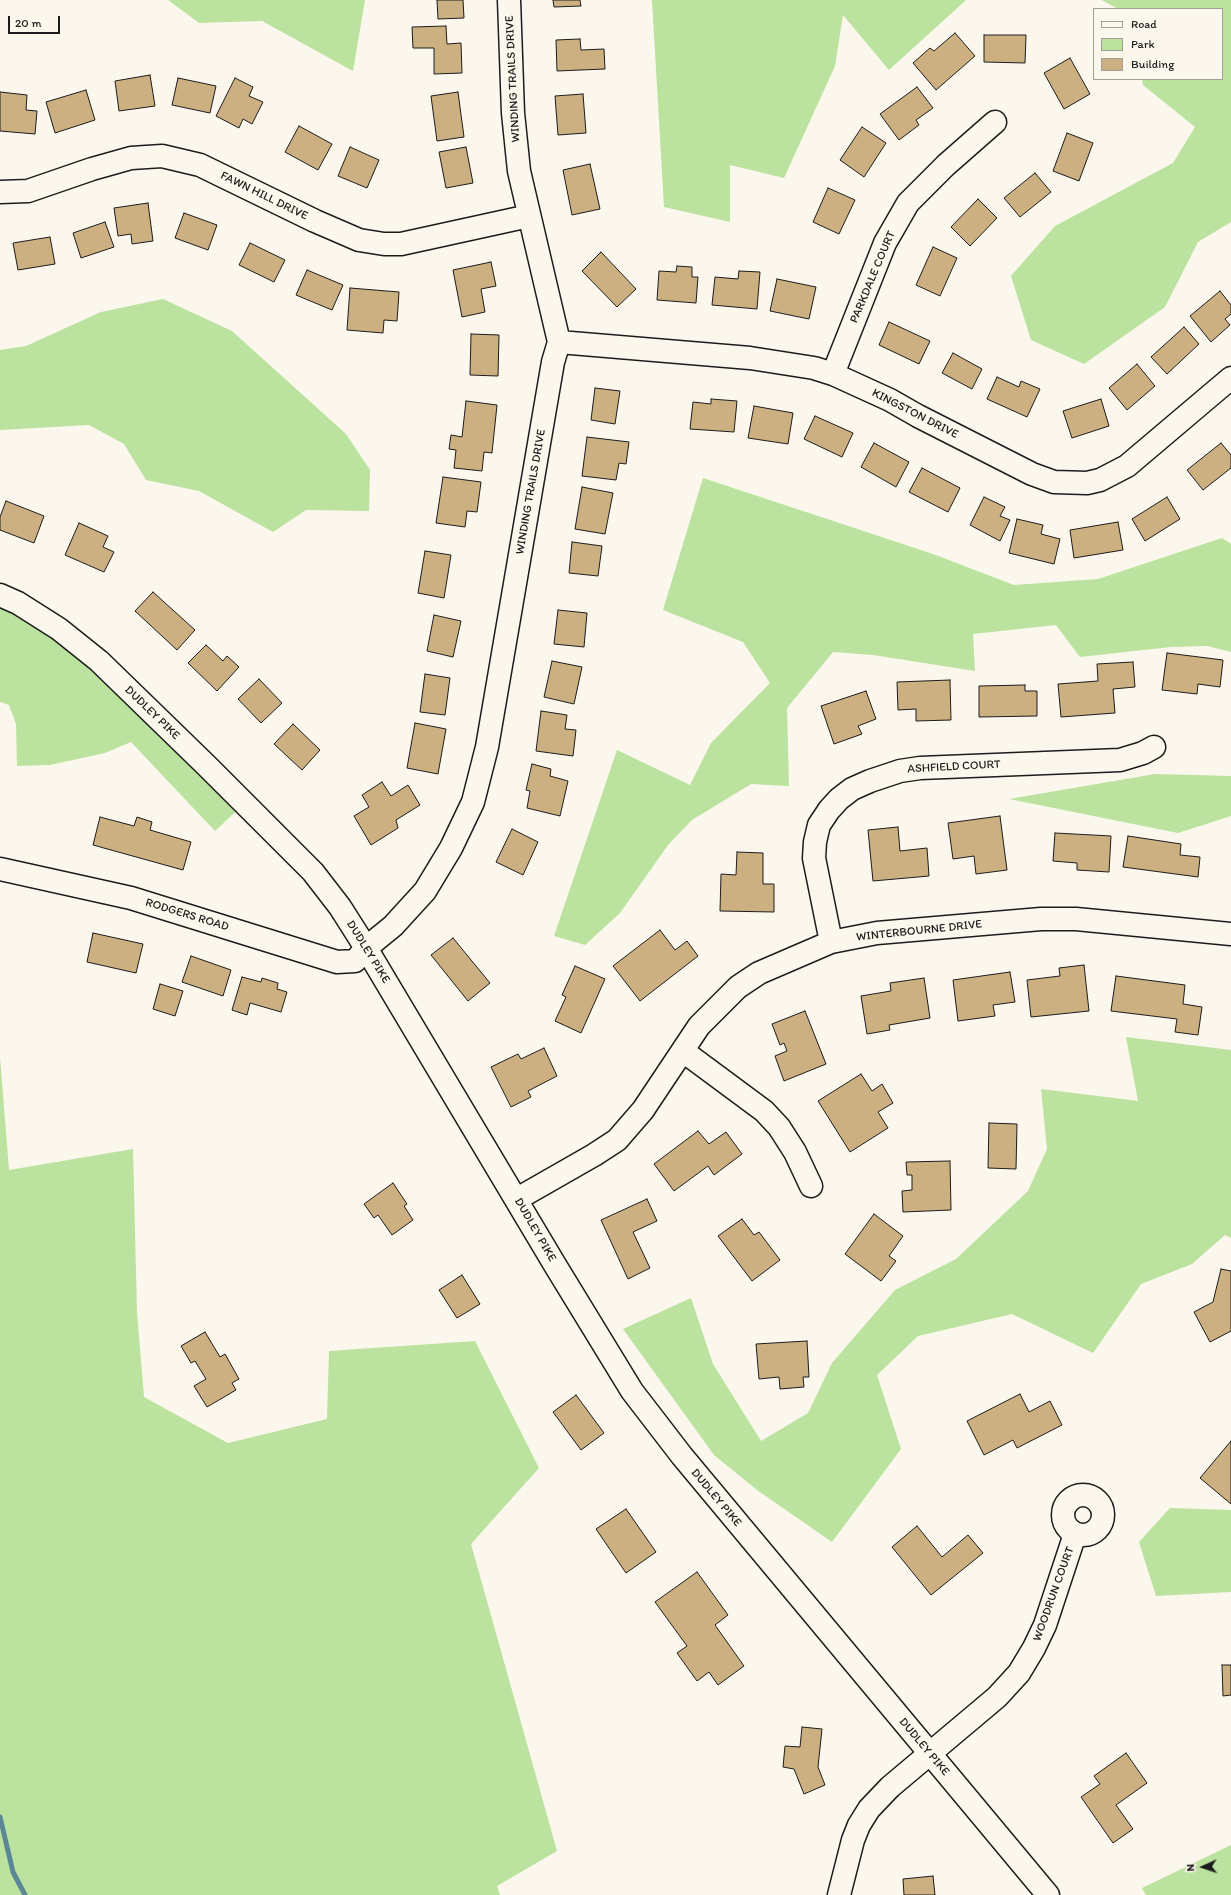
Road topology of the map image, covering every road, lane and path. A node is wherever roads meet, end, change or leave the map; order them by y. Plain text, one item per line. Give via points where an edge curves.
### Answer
1 (509, 0) edge
2 (995, 122) dead end
3 (0, 192) edge
4 (529, 216) junction
5 (559, 342) junction
6 (833, 374) junction
7 (1231, 378) edge
8 (0, 595) edge
9 (1154, 747) dead end
10 (0, 869) edge
11 (1231, 934) edge
12 (831, 942) junction
13 (366, 948) junction
14 (683, 1051) junction
15 (811, 1186) dead end
16 (517, 1198) junction
17 (1075, 1534) dead end
18 (930, 1754) junction
19 (839, 1895) edge
20 (1048, 1895) edge

1 - 4 street, WINDING TRAILS DRIVE via 513,113
2 - 6 street, PARKDALE COURT via 908,203 885,243
3 - 4 street, FAWN HILL DRIVE via 28,191 131,158 162,156 200,165 315,221 359,240 371,242 401,244
4 - 5 street, WINDING TRAILS DRIVE
5 - 6 street, KINGSTON DRIVE via 750,358 814,368
5 - 13 street, WINDING TRAILS DRIVE via 553,362 487,747 473,802 451,848 425,891 393,926
6 - 7 street, KINGSTON DRIVE via 890,400 1032,474 1054,482 1087,483 1100,480 1127,466
8 - 13 street, DUDLEY PIKE via 18,603 58,629 99,661 313,872 340,907
9 - 12 street, ASHFIELD COURT via 1144,753 1120,760 920,768 870,780 852,789 828,810 815,842 814,858
10 - 13 street, RODGERS ROAD via 131,898 336,962 355,961
11 - 12 street, WINTERBOURNE DRIVE via 1076,918 877,933
12 - 14 street, WINTERBOURNE DRIVE via 759,973 738,987 699,1026
13 - 16 street, DUDLEY PIKE
14 - 15 street via 764,1111 779,1126
14 - 16 street, WINTERBOURNE DRIVE via 643,1110 617,1140
16 - 18 street, DUDLEY PIKE via 632,1391 682,1456
17 - 18 street, WOODRUN COURT via 1045,1626 1019,1674 997,1697
18 - 19 street, WOODRUN COURT via 890,1787 869,1809 853,1840
18 - 20 street, DUDLEY PIKE

